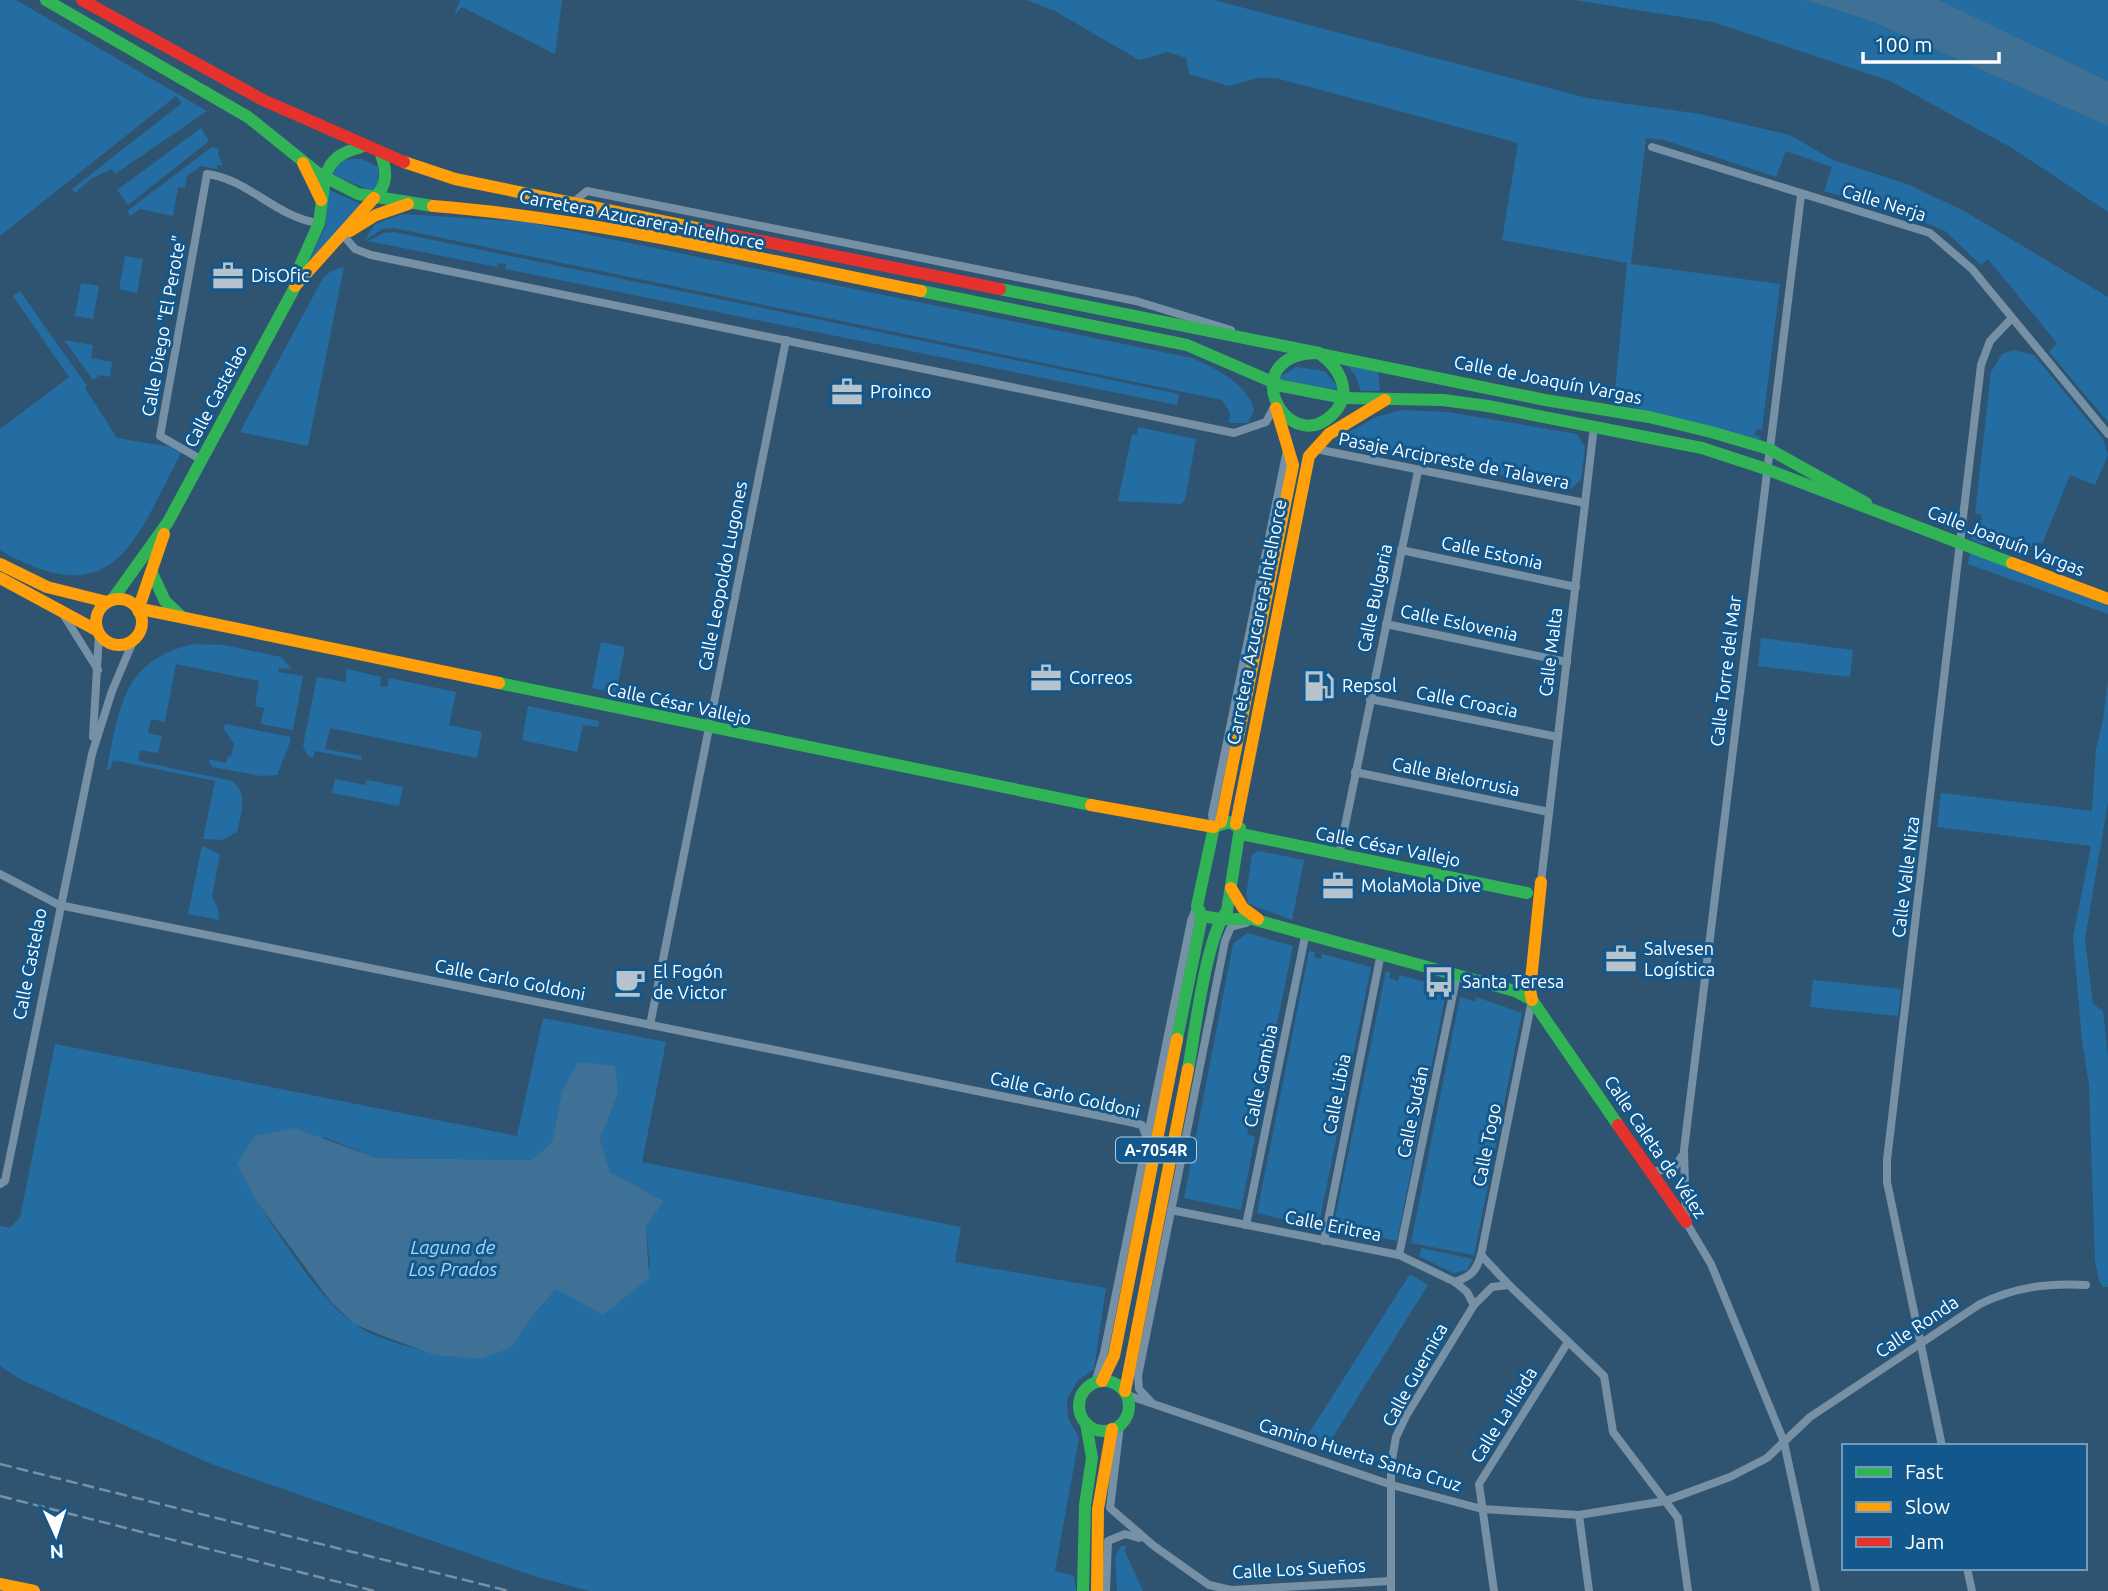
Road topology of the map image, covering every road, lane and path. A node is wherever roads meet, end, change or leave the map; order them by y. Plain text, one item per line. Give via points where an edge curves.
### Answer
1 (46, 0) edge
2 (82, 0) edge
3 (361, 146) junction
4 (1652, 147) dead end
5 (381, 154) junction
6 (303, 163) junction
7 (325, 178) junction
8 (1801, 195) junction
9 (374, 198) junction
10 (322, 204) junction
11 (408, 204) junction
12 (319, 223) junction
13 (343, 235) junction
14 (295, 286) junction
15 (2012, 318) junction
16 (786, 340) junction
17 (1319, 354) junction
18 (1272, 384) junction
19 (1344, 398) junction
20 (1385, 400) junction
21 (1275, 404) junction
22 (1335, 414) junction
23 (1594, 426) junction
24 (1329, 434) junction
25 (2108, 434) edge
26 (1316, 449) junction
27 (1769, 449) junction
28 (202, 460) junction
29 (1766, 469) junction
30 (1418, 471) junction
31 (1585, 503) junction
32 (1891, 516) junction
33 (168, 522) junction
34 (1962, 542) junction
35 (1401, 550) junction
36 (0, 564) edge
37 (152, 573) junction
38 (0, 579) edge
39 (1576, 587) junction
40 (2108, 598) edge
41 (109, 601) junction
42 (59, 609) junction
43 (138, 611) junction
44 (185, 619) junction
45 (1386, 624) junction
46 (98, 632) junction
47 (134, 639) junction
48 (1567, 662) junction
49 (98, 670) junction
50 (1370, 699) junction
51 (709, 728) junction
52 (1558, 737) junction
53 (92, 754) junction
54 (1355, 772) junction
55 (1549, 812) junction
56 (1217, 824) junction
57 (1239, 829) junction
58 (1339, 855) junction
59 (0, 874) edge
60 (1541, 882) junction
61 (1231, 888) junction
62 (1527, 892) junction
63 (59, 905) junction
64 (1200, 911) junction
65 (1540, 916) junction
66 (1220, 919) junction
67 (1261, 921) junction
68 (1306, 932) junction
69 (1215, 939) junction
70 (1381, 953) junction
71 (1219, 975) junction
72 (1457, 975) junction
73 (1532, 1000) junction
74 (650, 1025) junction
75 (1148, 1142) junction
76 (1684, 1150) junction
77 (1651, 1172) junction
78 (2, 1182) edge
79 (1171, 1210) junction
80 (1686, 1222) junction
81 (1246, 1225) junction
82 (1324, 1241) junction
83 (1399, 1255) junction
84 (1481, 1255) junction
85 (1455, 1282) junction
86 (1509, 1285) junction
87 (2086, 1285) dead end
88 (1474, 1305) junction
89 (1568, 1342) junction
90 (1920, 1345) junction
91 (1141, 1361) junction
92 (1098, 1382) junction
93 (1126, 1393) junction
94 (1153, 1404) junction
95 (1086, 1423) junction
96 (1116, 1427) junction
97 (1784, 1442) junction
98 (1942, 1444) edge
99 (1392, 1485) junction
100 (1665, 1502) junction
101 (1482, 1509) junction
102 (1579, 1515) junction
103 (1154, 1546) junction
104 (1967, 1570) edge
105 (1391, 1581) junction
106 (0, 1584) edge
107 (1308, 1589) edge
108 (34, 1591) edge
109 (1083, 1591) edge
110 (1097, 1591) edge
111 (1105, 1591) edge
112 (1391, 1591) edge
113 (1494, 1591) edge
114 (1589, 1591) edge
115 (1688, 1591) edge
116 (1816, 1591) edge
117 (1972, 1591) edge

1 - 6 main road, Carretera Azucarera-Intelhorce via 248,117
2 - 3 main road, Carretera Azucarera-Intelhorce via 247,95
3 - 5 main road, Carretera Azucarera-Intelhorce
3 - 7 main road via 337,155
4 - 8 street, Calle Nerja
5 - 9 main road via 387,176 385,187
5 - 17 main road, Carretera Azucarera-Intelhorce via 455,178 571,204
6 - 7 main road, Carretera Azucarera-Intelhorce
6 - 10 main road
7 - 9 main road, Carretera Azucarera-Intelhorce
7 - 10 main road, Calle Castelao
8 - 15 street, Calle Nerja via 1930,233 1972,268
8 - 27 street, Calle Torre del Mar
9 - 11 main road, Carretera Azucarera-Intelhorce
9 - 13 main road, Calle Castelao
10 - 12 main road, Calle Castelao
11 - 13 main road via 376,215
11 - 18 main road, Carretera Azucarera-Intelhorce via 582,223 1187,345
12 - 14 main road, Calle Castelao
12 - 28 street, Calle Diego "El Perote" via 297,219 223,176 207,174 160,436
13 - 14 main road, Calle Castelao
13 - 16 street via 355,249 371,255
14 - 28 main road, Calle Castelao
15 - 25 street, Calle Nerja
15 - 34 street, Calle Valle Niza via 1990,341 1981,365
16 - 21 street via 1234,433 1266,422
16 - 51 street, Calle Leopoldo Lugones
17 - 18 main road via 1306,352 1283,362
17 - 19 main road via 1337,366
17 - 27 main road, Calle de Joaquín Vargas via 1649,417
18 - 19 main road, Carretera Azucarera-Intelhorce
18 - 21 main road, Carretera Azucarera-Intelhorce
19 - 20 main road, Calle de Joaquín Vargas
19 - 22 main road, Carretera Azucarera-Intelhorce
20 - 23 main road, Calle de Joaquín Vargas via 1465,403
20 - 24 main road, Carretera Azucarera-Intelhorce
21 - 22 main road via 1292,421 1303,424
21 - 56 main road, Carretera Azucarera-Intelhorce via 1293,465
22 - 24 main road, Carretera Azucarera-Intelhorce
23 - 29 main road, Calle de Joaquín Vargas via 1702,448
23 - 31 street, Calle Malta
24 - 26 main road, Carretera Azucarera-Intelhorce
26 - 30 street, Pasaje Arcipreste de Talavera
26 - 57 main road, Carretera Azucarera-Intelhorce via 1306,468
27 - 29 street, Calle Torre del Mar
27 - 32 main road, Calle Joaquín Vargas
28 - 33 main road, Calle Castelao
29 - 32 main road, Calle Joaquín Vargas
29 - 76 street, Calle Torre del Mar
30 - 31 street, Pasaje Arcipreste de Talavera
30 - 35 street, Calle Bulgaria
31 - 39 street, Calle Malta
32 - 34 main road, Calle Joaquín Vargas
33 - 37 main road, Calle Castelao
33 - 41 main road, Calle Castelao
34 - 40 main road, Calle Joaquín Vargas
34 - 90 street, Calle Valle Niza via 1888,1160 1887,1182
35 - 39 street, Calle Estonia
35 - 45 street, Calle Bulgaria
36 - 41 main road via 47,587
37 - 43 main road, Calle Castelao
37 - 44 main road via 164,601
38 - 42 main road
39 - 48 street, Calle Malta
41 - 43 main road via 131,603
41 - 46 main road via 98,612
42 - 46 main road
42 - 49 street
43 - 44 main road, Calle César Vallejo
43 - 47 main road via 141,626
44 - 51 main road, Calle César Vallejo
45 - 48 street, Calle Eslovenia
45 - 50 street, Calle Bulgaria
46 - 47 main road via 112,644
46 - 49 street, Calle Castelao
47 - 53 street, Calle Castelao
48 - 52 street, Calle Malta
49 - 53 street, Calle Castelao
50 - 52 street, Calle Croacia
50 - 54 street, Calle Bulgaria
51 - 56 main road, Calle César Vallejo via 1180,823
51 - 74 street, Calle Leopoldo Lugones
52 - 55 street, Calle Malta
53 - 63 street, Calle Castelao
54 - 55 street, Calle Bielorrusia
54 - 58 street, Calle Bulgaria
55 - 60 street, Calle Malta
56 - 57 main road, Calle César Vallejo
56 - 64 main road, A-7054R
57 - 58 main road, Calle César Vallejo
57 - 61 main road, A-7054R
58 - 62 main road, Calle César Vallejo
59 - 63 street, Calle Carlo Goldoni
60 - 62 main road
60 - 65 main road, Calle Malta
61 - 66 main road, A-7054R via 1227,911
61 - 67 main road via 1243,908
62 - 65 main road via 1536,901
63 - 74 street, Calle Carlo Goldoni
63 - 78 street, Calle Castelao
64 - 66 main road
64 - 75 street via 1191,920
64 - 92 main road, A-7054R via 1114,1356
65 - 73 main road, Calle Malta
66 - 67 main road
66 - 69 main road, A-7054R
67 - 68 main road
67 - 71 street via 1231,927
68 - 70 main road
68 - 81 street, Calle Gambia
69 - 71 street
69 - 93 main road, A-7054R
70 - 72 main road
70 - 82 street, Calle Libia
71 - 79 street
72 - 73 main road
72 - 83 street, Calle Sudán
73 - 77 main road, Calle Caleta de Vélez
73 - 84 street, Calle Togo
74 - 75 street, Calle Carlo Goldoni via 1142,1125
75 - 92 street
76 - 77 street via 1674,1168
76 - 80 street, Calle Torre del Mar
77 - 80 main road, Calle Caleta de Vélez
79 - 81 street, Calle Eritrea
79 - 91 street
80 - 97 street, Calle Caleta de Vélez via 1712,1264
81 - 82 street, Calle Eritrea
82 - 83 street, Calle Eritrea
83 - 85 street, Calle Eritrea
84 - 85 street, Calle Togo via 1470,1276
84 - 86 street
85 - 88 street, Calle Eritrea
86 - 88 street, Calle Guernica via 1492,1287
86 - 89 street
87 - 90 street, Calle Ronda via 2046,1283 2003,1293 1958,1317
88 - 99 street, Calle Guernica via 1396,1437
89 - 100 street via 1604,1376 1613,1432
89 - 101 street, Calle La Ilíada via 1479,1484
90 - 97 street, Calle Ronda via 1810,1418
90 - 98 street, Calle Valle Niza
91 - 93 street
91 - 94 street via 1139,1389
92 - 93 main road via 1114,1383
92 - 95 main road, A-7054R via 1080,1401
93 - 94 street, Camino Huerta Santa Cruz
93 - 96 main road, A-7054R via 1129,1408
94 - 99 street, Camino Huerta Santa Cruz
95 - 96 main road via 1098,1430
95 - 109 main road, A-7054R via 1092,1458 1085,1506
96 - 103 street, Calle Los Sueños via 1110,1508
96 - 110 main road, A-7054R via 1104,1459
97 - 100 street, Camino Huerta Santa Cruz via 1767,1458 1730,1477
97 - 116 street, Calle Caleta de Vélez
99 - 101 street, Camino Huerta Santa Cruz
99 - 105 street, Calle Guernica
100 - 102 street, Camino Huerta Santa Cruz
100 - 115 street via 1678,1518
101 - 102 street, Camino Huerta Santa Cruz
101 - 113 street, Calle La Ilíada
102 - 114 street
103 - 107 street, Calle Los Sueños via 1209,1585 1231,1590
103 - 111 street via 1125,1534 1108,1541
104 - 117 street
105 - 107 street, Calle Los Sueños
105 - 112 street, Calle Guernica
106 - 108 main road

